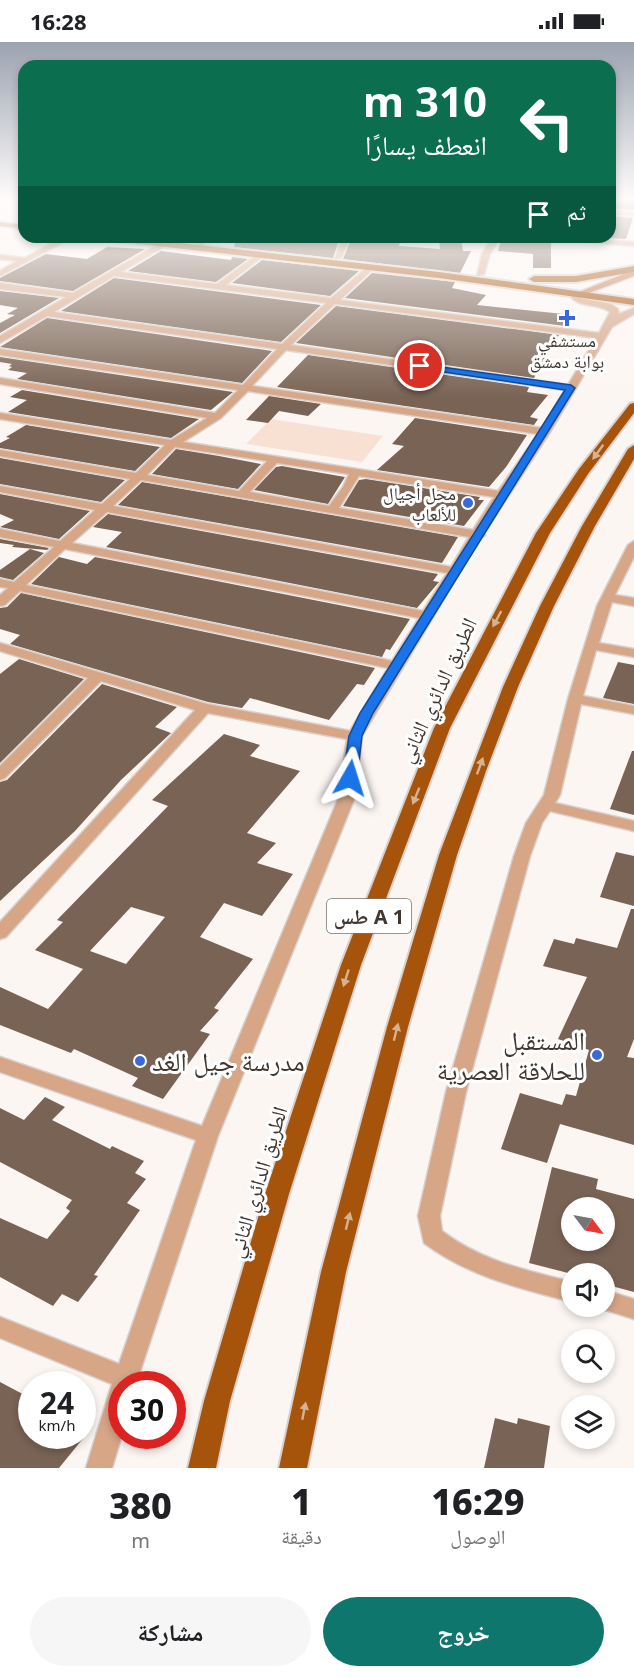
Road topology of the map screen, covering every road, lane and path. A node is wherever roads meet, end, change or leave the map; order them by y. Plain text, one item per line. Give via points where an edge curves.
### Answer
1 (15, 266) edge
2 (124, 266) edge
3 (245, 266) edge
4 (357, 266) edge
5 (409, 266) edge
6 (483, 266) edge
7 (370, 267) junction
8 (634, 271) edge
9 (113, 273) junction
10 (0, 274) edge
11 (480, 274) junction
12 (513, 278) junction
13 (0, 286) edge
14 (218, 287) junction
15 (592, 289) junction
16 (578, 294) junction
17 (634, 295) edge
18 (74, 296) junction
19 (332, 301) junction
20 (634, 302) edge
21 (634, 311) edge
22 (45, 314) junction
23 (0, 327) edge
24 (18, 329) junction
25 (607, 330) junction
26 (0, 340) edge
27 (284, 347) junction
28 (0, 352) edge
29 (0, 381) edge
30 (248, 388) junction
31 (571, 388) junction
32 (634, 406) edge
33 (0, 416) edge
34 (217, 416) junction
35 (545, 432) junction
36 (173, 443) junction
37 (634, 449) edge
38 (0, 453) edge
39 (275, 459) junction
40 (356, 471) junction
41 (139, 476) junction
42 (0, 489) edge
43 (242, 494) junction
44 (501, 495) junction
45 (105, 507) junction
46 (332, 509) junction
47 (0, 533) edge
48 (479, 535) junction
49 (63, 545) junction
50 (634, 545) edge
51 (630, 559) edge
52 (456, 571) junction
53 (0, 583) edge
54 (17, 586) junction
55 (608, 597) junction
56 (0, 602) edge
57 (634, 602) edge
58 (427, 616) junction
59 (590, 645) junction
60 (6, 649) edge
61 (634, 653) edge
62 (0, 662) edge
63 (396, 666) junction
64 (98, 676) junction
65 (575, 699) junction
66 (206, 708) junction
67 (634, 710) edge
68 (356, 736) junction
69 (0, 776) edge
70 (545, 805) junction
71 (634, 826) edge
72 (0, 933) edge
73 (0, 1064) edge
74 (208, 1136) junction
75 (561, 1289) edge
76 (615, 1303) edge
77 (634, 1309) edge
78 (0, 1327) edge
79 (129, 1371) edge
80 (108, 1378) edge
81 (108, 1438) edge
82 (99, 1468) edge
83 (202, 1468) edge
84 (293, 1468) edge

1 - 10 street
2 - 9 street
3 - 14 street
4 - 7 highway
5 - 11 highway
6 - 11 street
7 - 16 highway
7 - 19 street
8 - 12 highway via 576,279
8 - 15 main road
9 - 14 street
9 - 18 street
11 - 12 highway
12 - 15 highway
13 - 18 street
14 - 19 street
15 - 16 main road
15 - 17 highway
16 - 20 highway
16 - 25 street via 578,300 612,308 614,316
18 - 22 street
19 - 25 street
19 - 27 street
21 - 25 street via 623,315
22 - 24 street
22 - 27 street
23 - 24 street
24 - 26 street
25 - 31 street
27 - 30 street
27 - 31 street
28 - 30 street
29 - 34 street
30 - 34 street
30 - 35 street
31 - 35 street
32 -> 83 highway, الطريق الدائري الثاني / طس A 1 via 583,472 543,533 442,729 351,965 277,1194 217,1401
33 - 36 street
34 - 36 street
35 - 44 street
36 - 39 street
36 - 41 street
84 -> 37 highway, طس A 1 via 321,1324 410,976 444,868 496,722 539,622 580,540
38 - 41 street
39 - 40 street
39 - 43 street
40 - 44 street
40 - 46 street
41 - 43 street
41 - 45 street
42 - 45 street
43 - 46 street
44 - 48 street
45 - 49 street
45 - 52 street
46 - 48 street
47 - 49 street
48 - 52 street
49 - 54 street
49 - 58 street
50 - 51 street
51 - 55 street
52 - 58 street
53 - 54 street
54 - 56 street
54 - 63 street
55 - 57 street
55 - 59 street
58 - 63 street
59 - 61 street
59 - 65 street
60 - 62 street
60 - 64 street
63 - 68 street
64 - 66 street
64 - 69 street
65 - 67 street
65 - 70 street via 552,795
66 - 68 street
66 - 72 street
68 - 74 street via 347,797
70 - 71 street
70 - 75 street via 522,856 456,1092 429,1216 432,1236 468,1262
73 - 74 street
74 - 79 street
76 - 77 street
78 - 80 street
81 - 82 street

